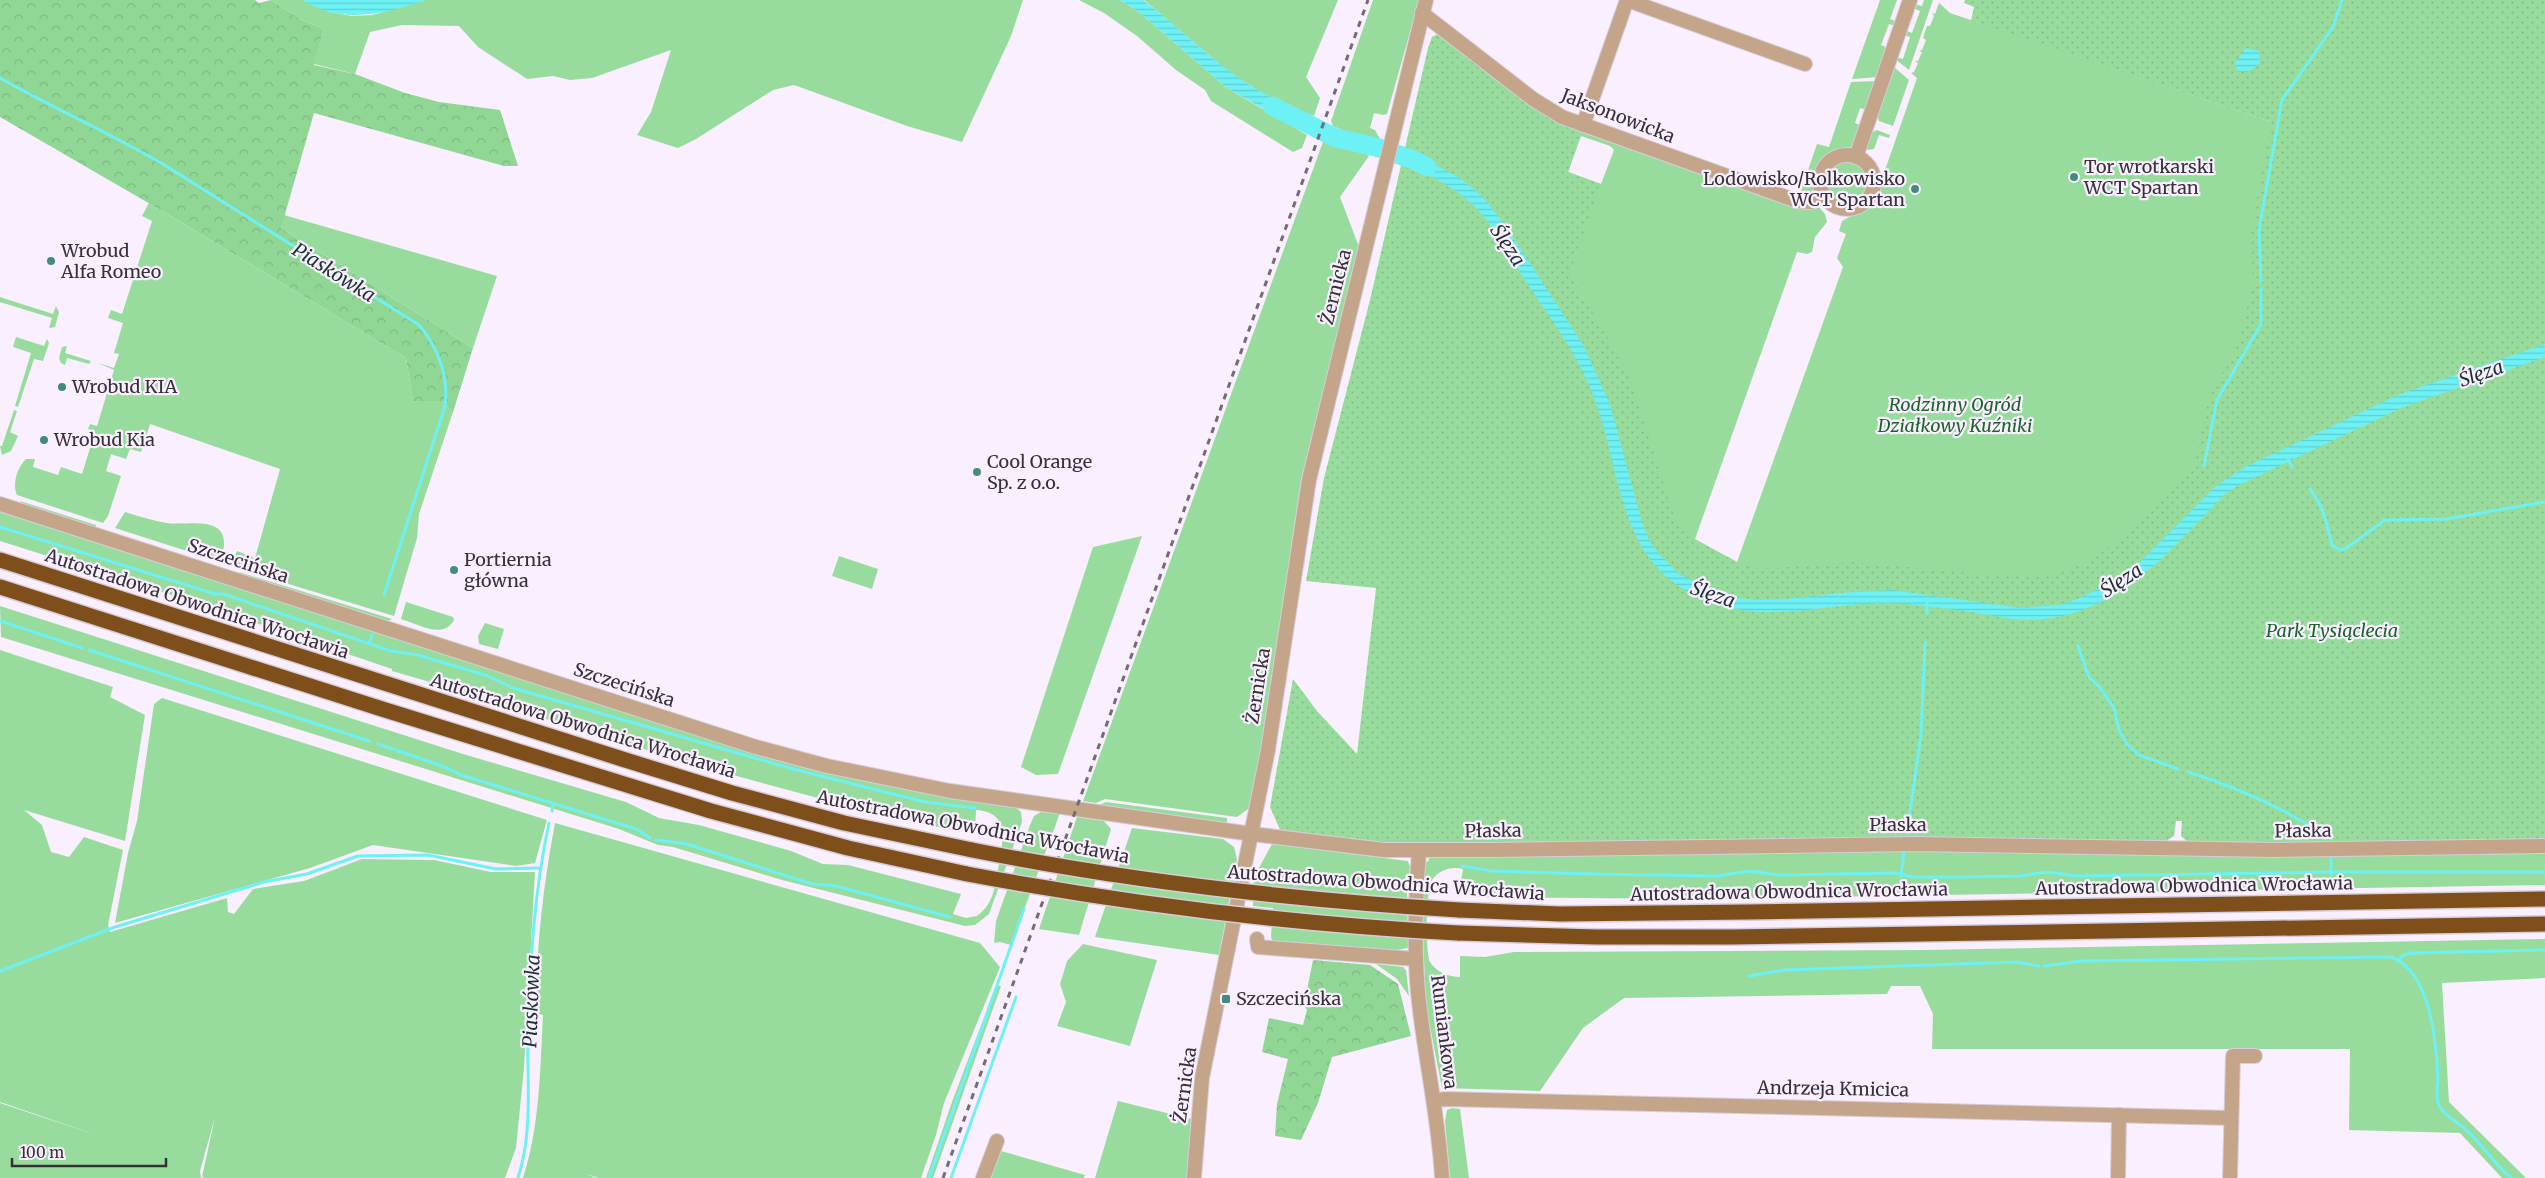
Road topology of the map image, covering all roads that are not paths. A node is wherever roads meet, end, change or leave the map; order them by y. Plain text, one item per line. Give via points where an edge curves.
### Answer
1 (1628, 0) edge
2 (1910, 0) edge
3 (1424, 6) edge
4 (1805, 64) dead end
5 (1583, 125) junction
6 (1856, 157) junction
7 (1824, 195) junction
8 (0, 504) edge
9 (0, 560) edge
10 (0, 587) edge
11 (1252, 834) junction
12 (2545, 846) edge
13 (1419, 851) junction
14 (2545, 899) edge
15 (2545, 924) edge
16 (1258, 943) dead end
17 (1416, 959) junction
18 (2255, 1056) dead end
19 (1434, 1101) junction
20 (2119, 1115) junction
21 (2231, 1118) junction
22 (997, 1141) dead end
23 (983, 1178) edge
24 (1194, 1178) edge
25 (1442, 1178) edge
26 (2118, 1178) edge
27 (2230, 1178) edge

1 - 4 street
1 - 5 street
2 - 6 street
3 - 5 street, Jaksonowicka via 1533,99 1562,117
3 - 11 street, Żernicka via 1310,480
5 - 7 street, Jaksonowicka via 1797,201 1811,202
6 - 7 street via 1846,155 1830,162 1821,178
6 - 7 street via 1863,160 1872,173 1870,197 1858,207 1842,208
8 - 11 street, Szczecińska via 737,741 826,766 950,791
9 - 14 highway, Autostradowa Obwodnica Wrocławia, bridge via 714,787 844,823 1101,874 1241,893 1459,910 1560,914
10 - 15 highway, bridge via 710,811 848,848 1109,900 1247,918 1352,927 1597,937
11 - 13 street, Płaska via 1355,847
11 - 24 street, Żernicka via 1202,1078
12 - 13 street, Płaska via 2275,850 1916,844
13 - 17 street
16 - 17 street, Rumiankowa
17 - 19 street, Rumiankowa via 1419,1010
18 - 21 street via 2233,1056
19 - 20 street, Andrzeja Kmicica
19 - 25 street, Rumiankowa
20 - 21 street, Andrzeja Kmicica
20 - 26 street
21 - 27 street
22 - 23 street

